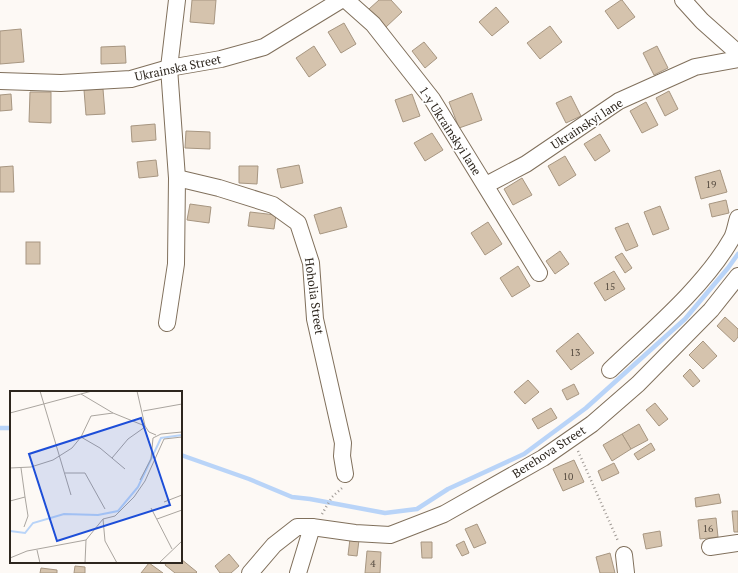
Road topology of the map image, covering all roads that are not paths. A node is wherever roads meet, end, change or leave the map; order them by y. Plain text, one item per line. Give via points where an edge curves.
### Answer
1 (177, 0) edge
2 (341, 0) edge
3 (346, 0) edge
4 (684, 0) edge
5 (738, 53) edge
6 (738, 59) edge
7 (169, 68) junction
8 (0, 81) edge
9 (177, 178) junction
10 (486, 185) junction
11 (738, 218) edge
12 (539, 273) dead end
13 (738, 276) edge
14 (167, 323) dead end
15 (610, 370) dead end
16 (345, 474) dead end
17 (312, 527) junction
18 (738, 543) edge
19 (710, 547) dead end
20 (624, 555) road end
21 (250, 573) edge
22 (298, 573) edge
23 (626, 573) edge

1 - 7 street
2 - 7 street, Ukrainska Street via 264,47 221,60
3 - 10 street, 1-y Ukrainskyi lane via 373,24 432,99
4 - 5 street via 702,21
6 - 10 street, Ukrainskyi lane via 695,67 619,101 526,164
7 - 8 street, Ukrainska Street via 131,79 61,83
7 - 9 street
9 - 14 street via 176,264
9 - 16 street, Hoholia Street via 273,205 298,224 311,263 315,319 343,443
10 - 12 street, 1-y Ukrainskyi lane
11 - 15 street via 732,237 714,266 673,310
13 - 17 street, Berehova Street via 710,310 638,384 592,424 543,458 444,514 390,535
17 - 21 street, Berehova Street via 297,527 274,545
17 - 22 street
18 - 19 street
20 - 23 street

